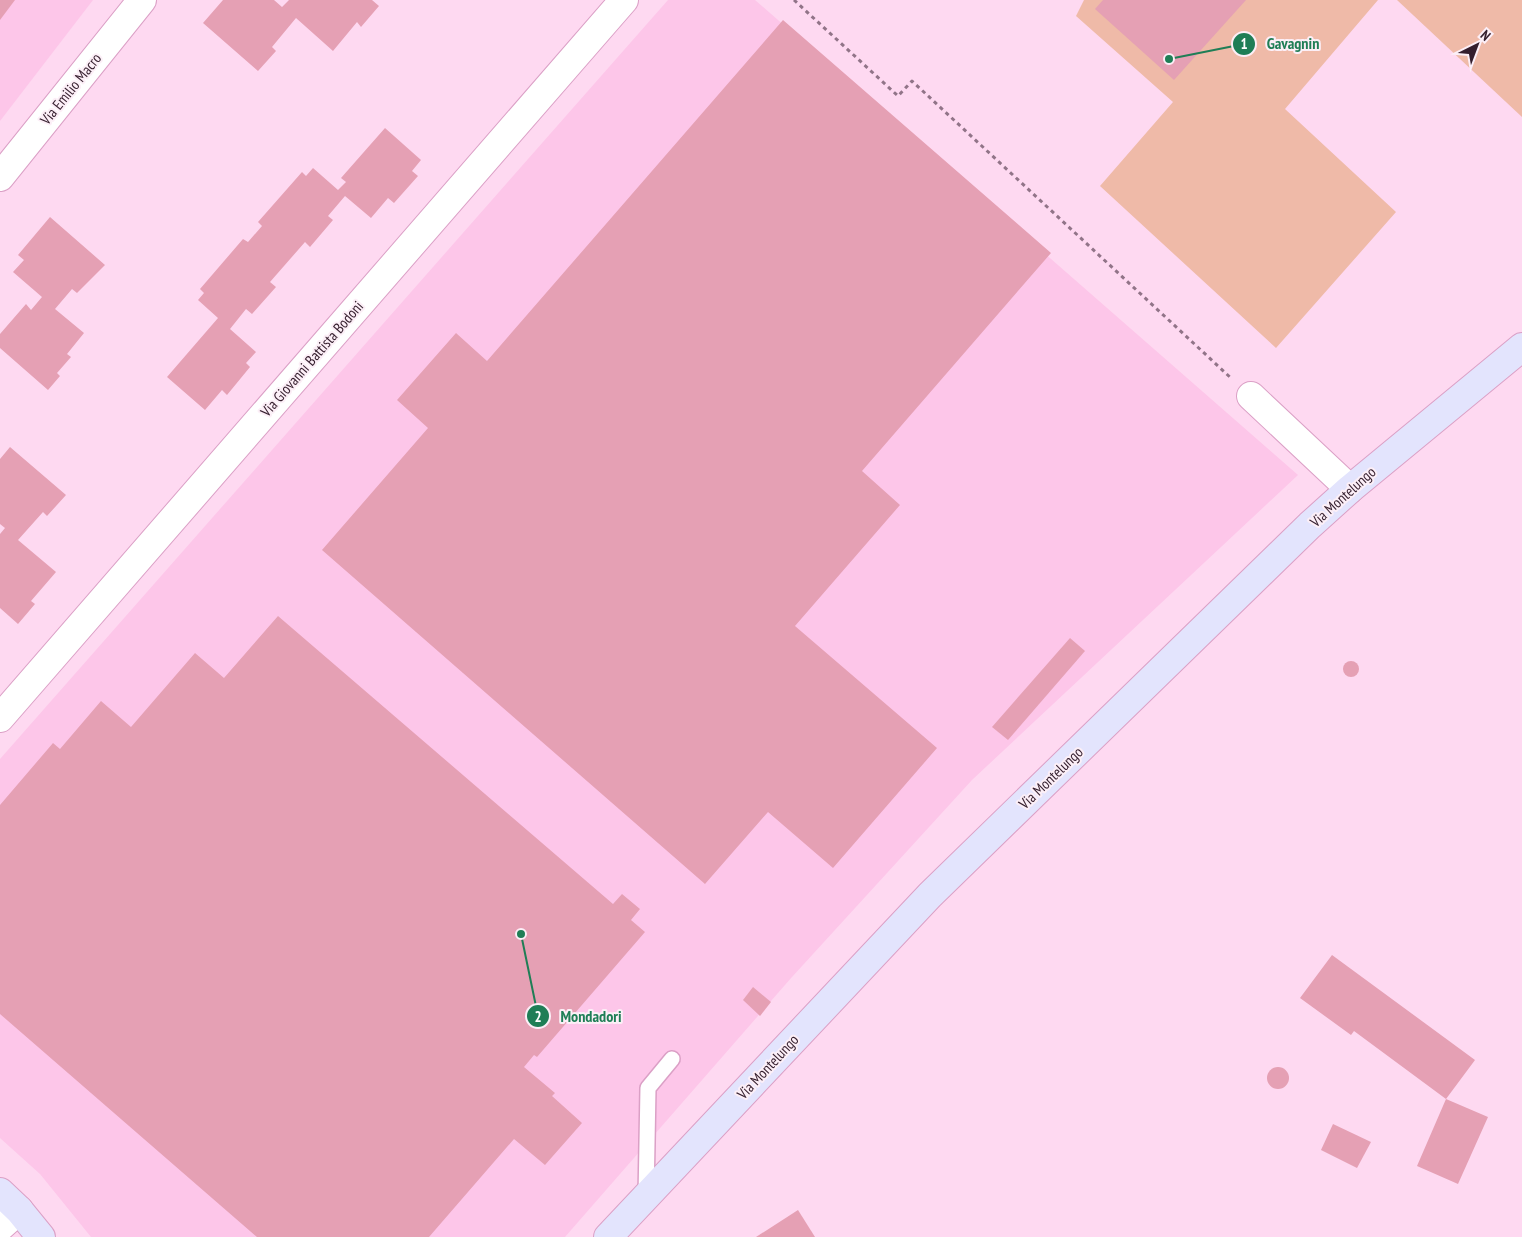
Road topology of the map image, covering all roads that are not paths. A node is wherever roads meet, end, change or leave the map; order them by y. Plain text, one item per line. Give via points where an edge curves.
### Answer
1 (142, 0) edge
2 (624, 0) edge
3 (0, 177) edge
4 (1522, 347) edge
5 (1251, 396) road end
6 (1350, 488) junction
7 (0, 718) edge
8 (672, 1059) dead end
9 (646, 1197) junction
10 (6, 1210) edge
11 (41, 1237) edge
12 (608, 1237) edge

1 - 3 street, Via Emilio Macro
2 - 7 street, Via Giovanni Battista Bodoni
4 - 6 street, Via Montelungo
5 - 6 street
6 - 9 street, Via Montelungo via 930,895
8 - 9 lane via 648,1088
9 - 12 street, Via Montelungo
10 - 11 street

